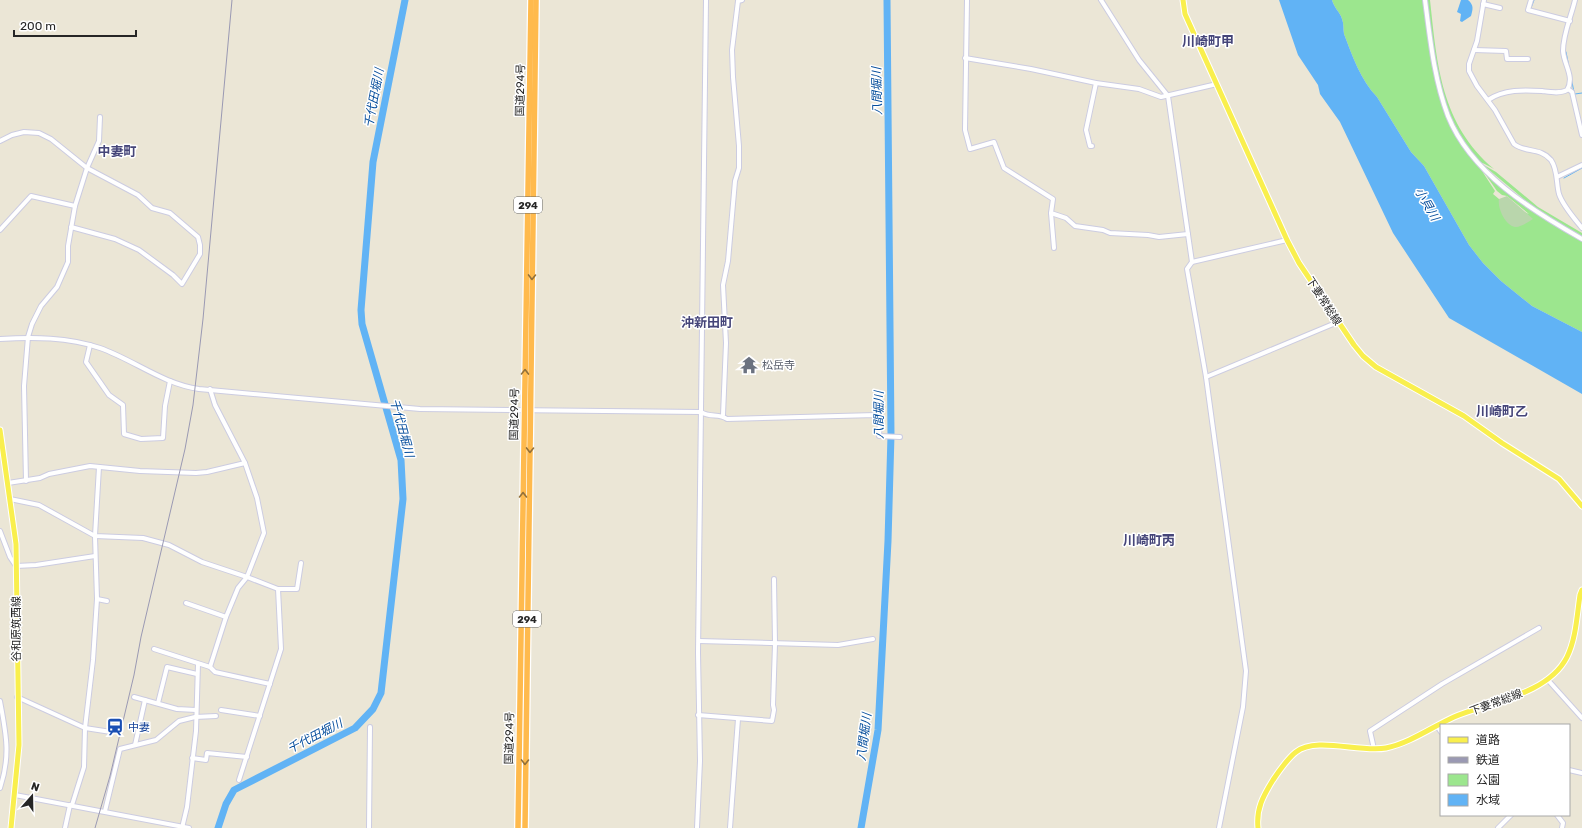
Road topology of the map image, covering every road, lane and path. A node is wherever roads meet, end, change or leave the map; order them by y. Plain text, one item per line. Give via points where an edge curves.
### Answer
1 (531, 0) edge
2 (536, 0) edge
3 (706, 0) edge
4 (742, 0) edge
5 (968, 0) edge
6 (1101, 0) edge
7 (1183, 0) edge
8 (1425, 0) edge
9 (1531, 0) edge
10 (1575, 0) edge
11 (1484, 2) edge
12 (1500, 8) dead end
13 (1570, 21) junction
14 (1474, 50) junction
15 (965, 58) junction
16 (1528, 59) dead end
17 (1096, 83) junction
18 (1217, 84) junction
19 (1568, 88) junction
20 (1168, 96) junction
21 (1488, 100) junction
22 (100, 117) dead end
23 (1582, 135) edge
24 (0, 141) edge
25 (1092, 146) dead end
26 (1582, 165) edge
27 (87, 168) junction
28 (1557, 176) junction
29 (75, 206) junction
30 (1051, 213) junction
31 (71, 227) junction
32 (1581, 228) edge
33 (0, 230) edge
34 (1188, 234) junction
35 (1582, 239) edge
36 (1287, 240) junction
37 (1054, 248) dead end
38 (1192, 262) junction
39 (1338, 322) junction
40 (28, 337) junction
41 (0, 339) edge
42 (90, 345) junction
43 (1206, 377) junction
44 (170, 382) junction
45 (210, 389) junction
46 (524, 411) junction
47 (531, 411) junction
48 (701, 412) junction
49 (722, 415) junction
50 (0, 430) edge
51 (900, 437) dead end
52 (245, 463) junction
53 (99, 467) junction
54 (26, 481) junction
55 (8, 483) junction
56 (10, 499) junction
57 (1582, 506) edge
58 (0, 531) edge
59 (95, 536) junction
60 (95, 556) junction
61 (301, 563) dead end
62 (16, 566) junction
63 (247, 577) junction
64 (774, 579) dead end
65 (278, 589) junction
66 (1582, 590) edge
67 (97, 599) junction
68 (107, 601) dead end
69 (186, 603) dead end
70 (226, 617) junction
71 (1539, 628) dead end
72 (873, 639) dead end
73 (698, 641) junction
74 (776, 644) junction
75 (154, 648) dead end
76 (198, 664) junction
77 (210, 667) junction
78 (197, 674) junction
79 (1547, 679) junction
80 (270, 684) junction
81 (17, 696) junction
82 (134, 697) dead end
83 (145, 700) junction
84 (0, 701) edge
85 (158, 703) junction
86 (196, 710) junction
87 (221, 710) dead end
88 (698, 715) junction
89 (216, 716) dead end
90 (260, 716) junction
91 (195, 717) junction
92 (1582, 718) edge
93 (738, 719) junction
94 (1440, 724) edge
95 (1441, 724) edge
96 (1437, 726) junction
97 (370, 727) dead end
98 (85, 728) junction
99 (1440, 730) edge
100 (111, 732) dead end
101 (135, 745) junction
102 (1374, 749) junction
103 (247, 757) junction
104 (192, 758) junction
105 (1570, 770) edge
106 (1582, 774) edge
107 (239, 780) dead end
108 (0, 788) edge
109 (15, 795) junction
110 (71, 805) junction
111 (105, 811) junction
112 (1510, 816) edge
113 (1558, 816) edge
114 (183, 827) edge
115 (11, 828) edge
116 (65, 828) edge
117 (189, 828) edge
118 (369, 828) edge
119 (518, 828) edge
120 (525, 828) edge
121 (697, 828) edge
122 (730, 828) edge
123 (1219, 828) edge
124 (1258, 828) edge
125 (1498, 828) edge
126 (1562, 828) edge

46 -> 1 highway, 国道294号 / 294
2 -> 47 highway, 国道294号 / 294
3 - 48 street
4 - 49 street via 738,1 732,50 739,168 734,188 728,261 723,285 726,343
5 - 15 street
6 - 20 street via 1139,60
7 - 18 main road, 下妻常総線 via 1185,14
8 - 35 street via 1438,81 1448,114 1460,138 1478,162 1510,190 1538,213
9 - 13 street via 1528,10
10 - 13 street
11 - 12 street
11 - 14 street
13 - 19 street via 1563,51 1570,77
14 - 16 street via 1506,51 1507,59
14 - 21 street via 1469,70
15 - 17 street via 1031,68
15 - 30 street via 965,130 970,149 994,142 1004,168 1053,199
17 - 20 street via 1139,89 1161,97
17 - 25 street via 1086,130
18 - 20 street
18 - 36 main road, 下妻常総線
19 - 21 street via 1566,91 1553,92 1522,90 1499,94
19 - 23 street via 1572,92
20 - 34 street
21 - 28 street via 1514,144 1542,153 1551,161
22 - 27 street via 99,141
24 - 27 street via 24,132 38,133 51,139
26 - 28 street
27 - 29 street
27 - 31 street via 138,195 152,208 170,213 198,237 200,254 182,284 139,250 115,239
28 - 32 street via 1561,199
29 - 31 street
29 - 33 street via 31,196
30 - 34 street via 1066,218 1075,226 1110,233 1159,237
30 - 37 street
31 - 40 street via 68,262 64,273 57,287 41,306
34 - 38 street
36 - 38 street
36 - 39 main road, 下妻常総線
38 - 43 street via 1187,269
39 - 43 street
39 - 57 main road, 下妻常総線 via 1363,356 1376,367 1464,416 1551,473 1567,487
40 - 41 street
40 - 42 street
40 - 54 street via 24,386
42 - 44 street
42 - 44 street via 86,362 109,395 123,405 124,434 141,438 163,438
43 - 123 street via 1246,671 1243,707
44 - 45 street via 189,388
45 - 46 street via 420,409
45 - 52 street via 215,405
46 - 47 street
119 -> 46 highway, 国道294号 / 294
47 - 48 street
47 -> 120 highway, 国道294号 / 294
48 - 49 street via 706,416
48 - 73 street
49 - 51 street via 727,419 876,415 880,418 879,436
50 - 55 main road, 谷和原筑西線
52 - 53 street via 196,473 140,472
52 - 63 street via 257,498 264,533
53 - 54 street via 69,469
53 - 59 street
54 - 55 street
55 - 56 main road, 谷和原筑西線
56 - 59 street via 40,505
56 - 62 main road, 谷和原筑西線
58 - 62 street
59 - 60 street
59 - 63 street via 143,538 169,545 202,562
60 - 62 street
60 - 67 street
61 - 65 street via 297,589
62 - 81 main road, 谷和原筑西線
63 - 65 street
63 - 70 street via 238,588
64 - 74 street
65 - 80 street via 281,649
66 - 79 main road, 下妻常総線 via 1571,647 1563,664
67 - 68 street
67 - 98 street
69 - 70 street
70 - 77 street
71 - 102 street via 1442,684 1370,731
72 - 74 street via 838,645
73 - 74 street
73 - 88 street
74 - 93 street via 772,721
75 - 76 street
76 - 77 street
76 - 78 street
77 - 80 street via 215,672
78 - 85 street via 167,667
78 - 86 street
79 - 92 street
79 - 95 main road, 下妻常総線 via 1517,696 1456,716
80 - 90 street
81 - 98 street
81 - 109 main road, 谷和原筑西線 via 19,745
82 - 83 street
83 - 85 street
83 - 101 street
84 - 108 street via 8,744
85 - 86 street via 177,709
86 - 91 street
87 - 90 street
88 - 93 street
88 - 121 street via 700,761
89 - 91 street
90 - 103 street
91 - 101 street via 179,721 156,740
91 - 104 street via 196,731
93 - 122 street
94 - 96 main road, 下妻常総線
96 - 99 street
96 - 102 main road, 下妻常総線 via 1402,744
97 - 118 street
98 - 100 street
98 - 110 street via 84,767
101 - 111 street via 120,749 118,752
102 - 124 main road, 下妻常総線 via 1313,746 1296,752 1277,774 1261,801 1257,812
103 - 104 street via 207,753 206,760
103 - 107 street
104 - 114 street
105 - 106 street
109 - 110 street
109 - 115 main road, 谷和原筑西線
110 - 111 street
110 - 116 street
111 - 114 street
112 - 125 street
113 - 126 street via 1563,823
114 - 117 street

